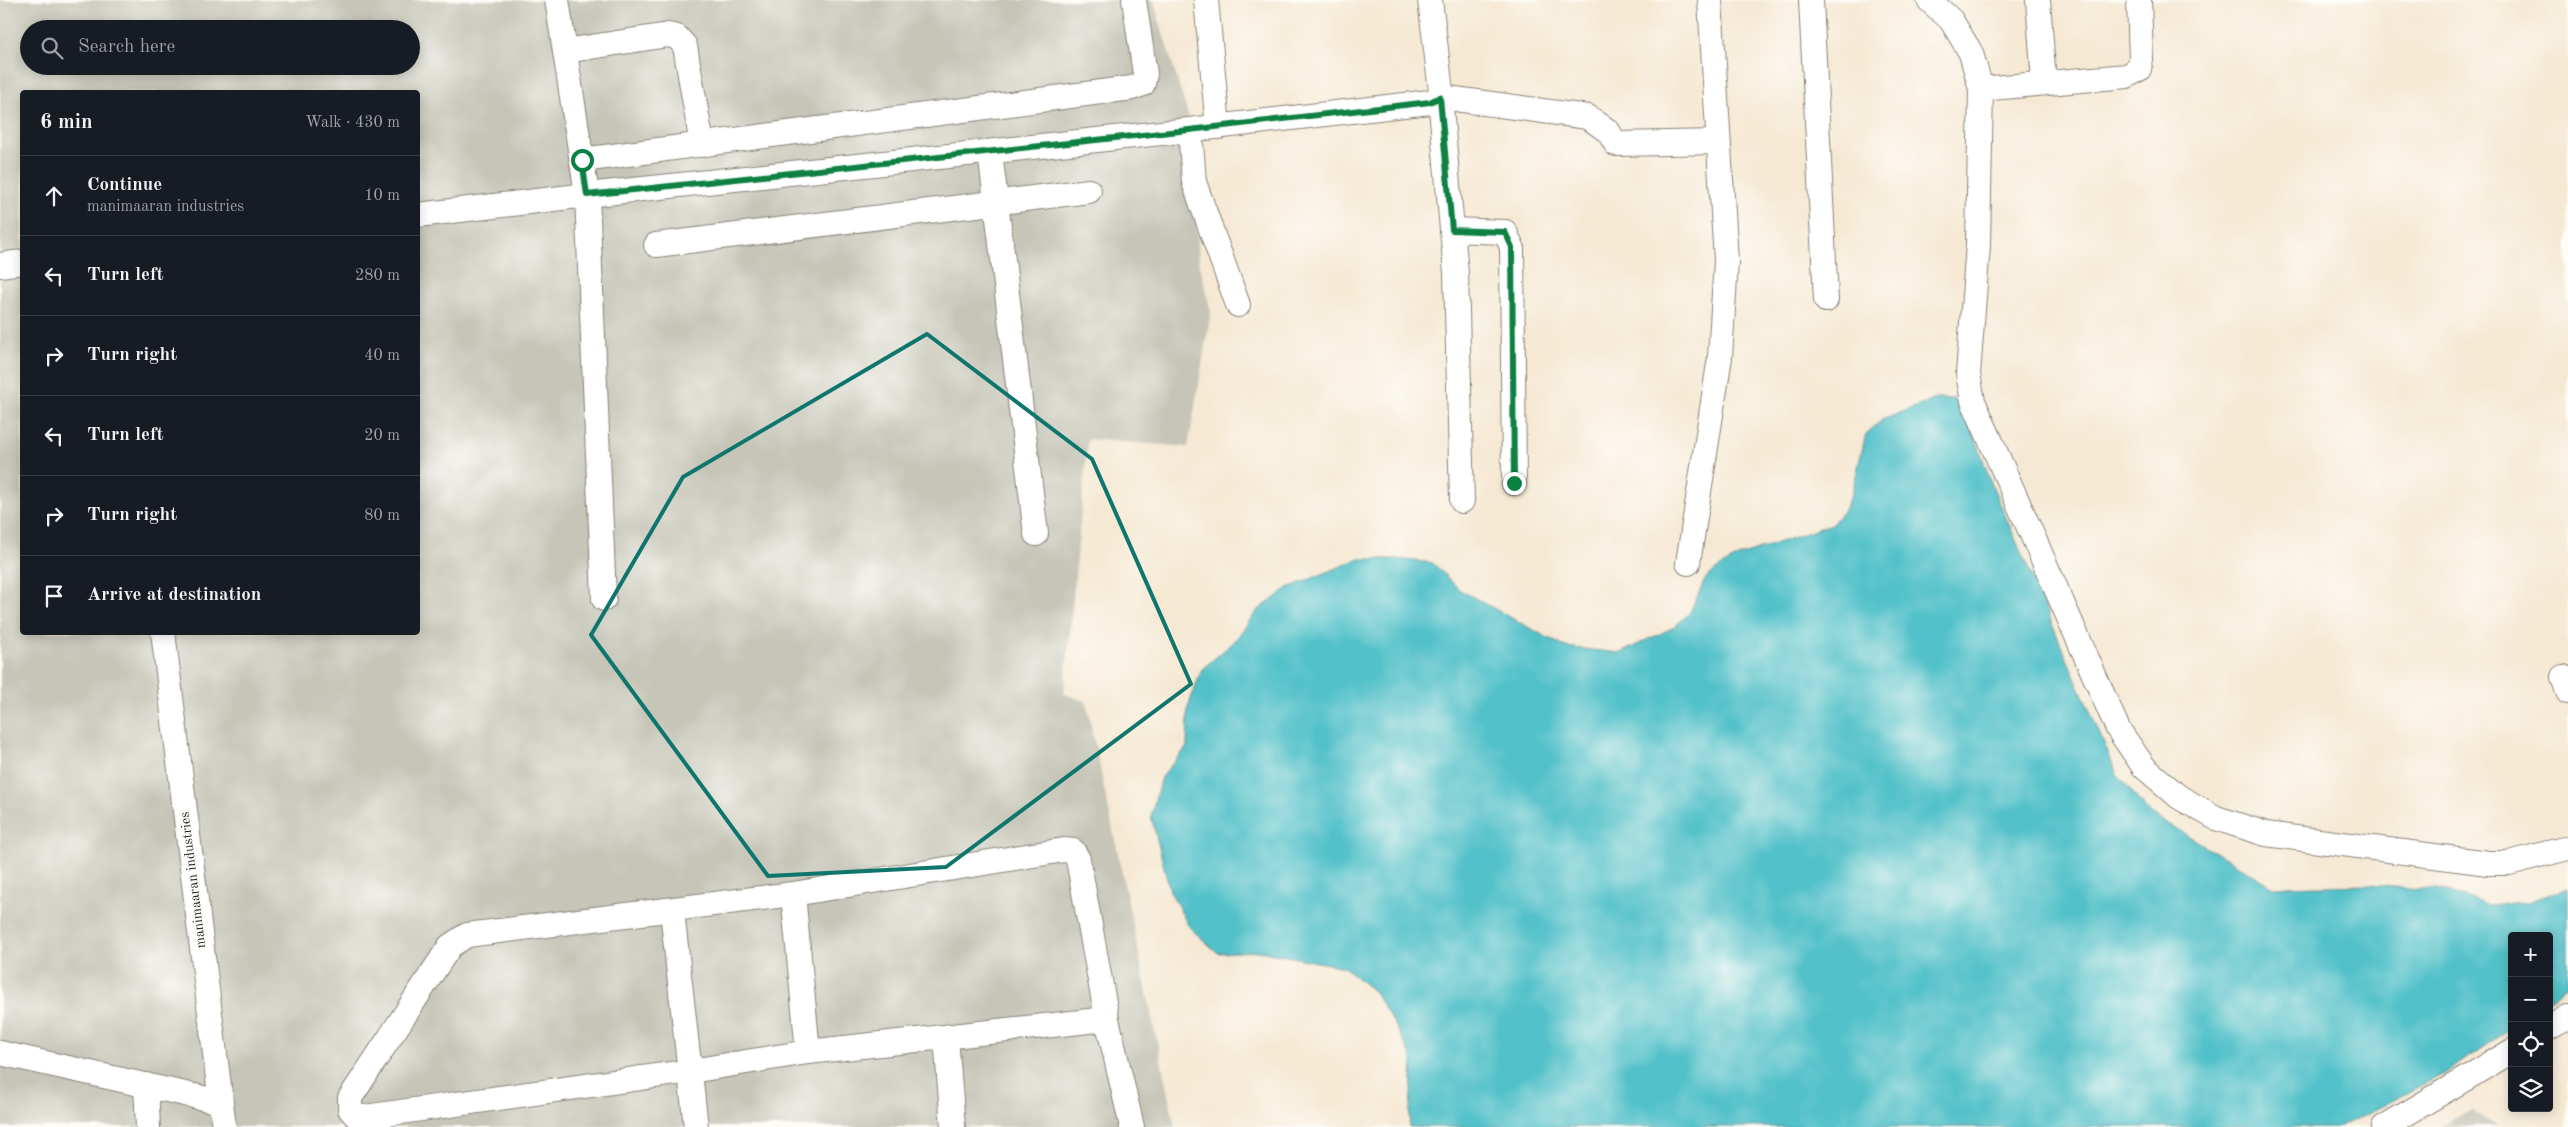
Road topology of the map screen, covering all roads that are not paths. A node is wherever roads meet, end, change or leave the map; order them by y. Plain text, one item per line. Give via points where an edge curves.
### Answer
1 (557, 0) edge
2 (1134, 0) edge
3 (1206, 0) edge
4 (1430, 0) edge
5 (1710, 0) edge
6 (1812, 0) edge
7 (1929, 0) edge
8 (2038, 0) edge
9 (2139, 0) edge
10 (565, 51) junction
11 (2044, 84) junction
12 (1981, 89) junction
13 (1440, 97) junction
14 (1218, 127) junction
15 (1190, 130) junction
16 (1718, 142) junction
17 (702, 145) junction
18 (990, 152) junction
19 (582, 160) junction
20 (1090, 191) dead end
21 (587, 195) junction
22 (996, 202) junction
23 (420, 215) edge
24 (1452, 230) junction
25 (656, 245) dead end
26 (20, 262) edge
27 (0, 265) edge
28 (1826, 300) dead end
29 (1238, 306) dead end
30 (1514, 483) dead end
31 (1462, 501) dead end
32 (1036, 534) dead end
33 (1688, 563) dead end
34 (604, 599) dead end
35 (163, 635) edge
36 (2568, 848) edge
37 (793, 894) junction
38 (672, 910) junction
39 (2568, 1017) edge
40 (1107, 1019) junction
41 (2553, 1026) edge
42 (946, 1037) junction
43 (808, 1052) junction
44 (0, 1053) edge
45 (2508, 1053) edge
46 (691, 1071) junction
47 (146, 1085) junction
48 (221, 1102) junction
49 (148, 1127) edge
50 (224, 1127) edge
51 (696, 1127) edge
52 (953, 1127) edge
53 (1132, 1127) edge
54 (2384, 1127) edge

1 - 10 street
2 - 17 street via 1145,74 1143,84 1132,88
3 - 14 street
4 - 13 street
5 - 16 street
6 - 28 street
7 - 12 street via 1951,20 1972,53
8 - 11 street
9 - 11 street via 2141,59 2138,69 2127,76
10 - 17 street via 668,35 677,37 685,46
10 - 19 street
11 - 12 street
12 - 36 street via 1978,245 1968,374 1973,400 2118,729 2144,767 2179,797 2216,818 2266,834 2488,863 2509,863
13 - 14 street via 1430,102
13 - 16 street via 1588,116 1608,131 1616,144
13 - 24 street
14 - 15 street
15 - 18 street
15 - 29 street via 1194,182
16 - 33 street via 1726,261 1720,358
17 - 19 street
18 - 21 street
18 - 22 street
19 - 21 street
20 - 22 street
21 - 23 street
21 - 34 street
22 - 25 street
22 - 32 street
24 - 30 street via 1505,232 1512,247
24 - 31 street
26 - 27 street
35 - 48 street, manimaaran industries
37 - 38 street
37 - 40 street via 1073,851 1078,859
37 - 43 street
38 - 46 street
38 - 46 street via 467,935 457,939 350,1098 350,1109 358,1118
39 - 41 street
40 - 42 street
40 - 53 street
42 - 43 street
42 - 52 street
43 - 46 street
44 - 47 street
45 - 54 street
46 - 51 street
47 - 48 street
47 - 49 street
48 - 50 street, manimaaran industries

